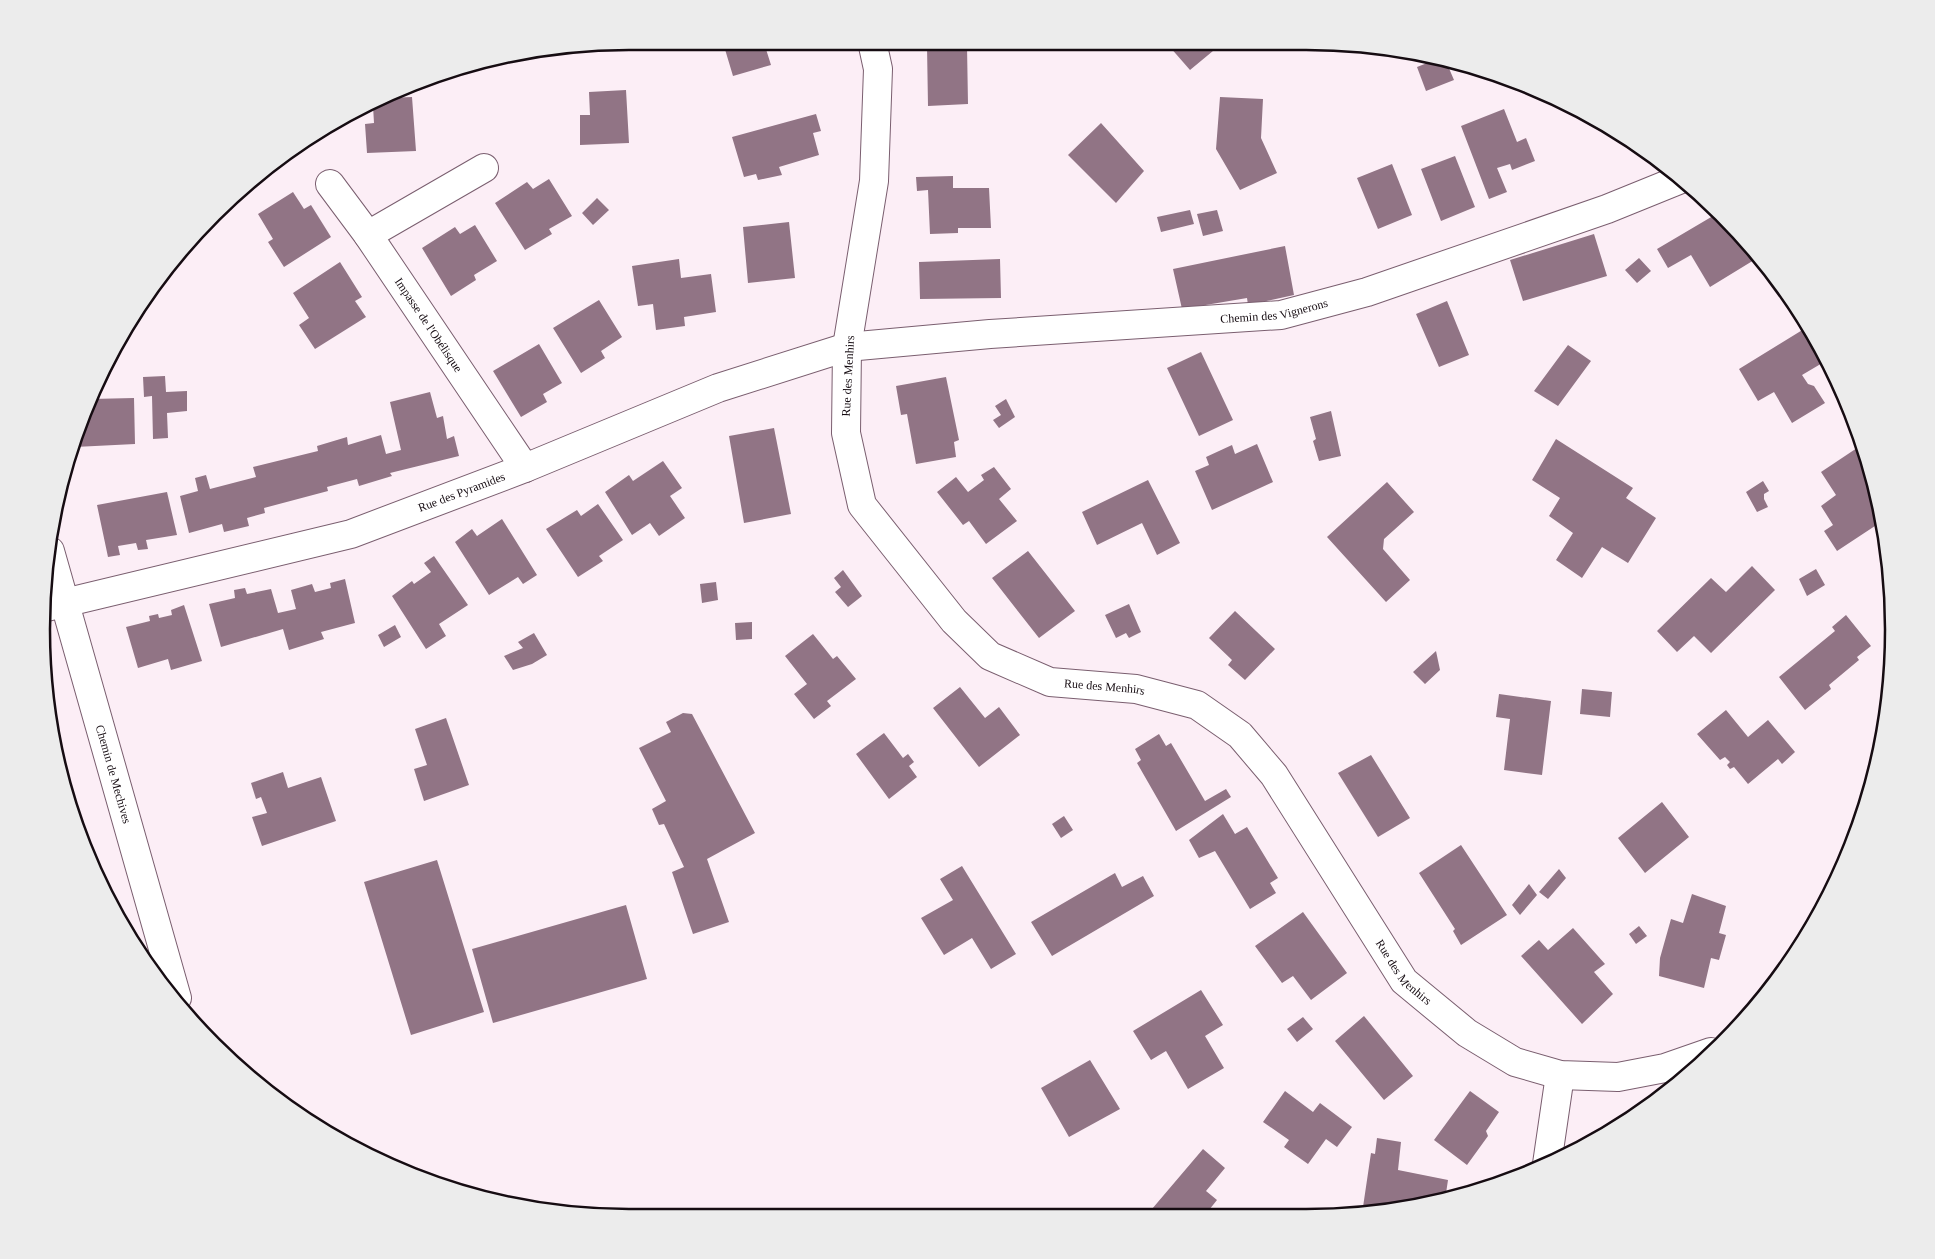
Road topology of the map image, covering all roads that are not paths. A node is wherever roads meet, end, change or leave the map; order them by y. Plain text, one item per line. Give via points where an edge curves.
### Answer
1 (874, 50) edge
2 (484, 168) dead end
3 (1673, 182) edge
4 (330, 184) dead end
5 (368, 235) junction
6 (847, 347) junction
7 (526, 468) junction
8 (52, 581) edge
9 (54, 605) edge
10 (173, 986) edge
11 (1696, 1057) edge
12 (1560, 1075) junction
13 (1548, 1155) edge

1 - 6 street, Rue des Menhirs via 878,69 874,181
2 - 5 street
3 - 6 street, Chemin des Vignerons via 1367,292 1281,315
4 - 5 street, Impasse de l'Obélisque
5 - 7 street, Impasse de l'Obélisque
6 - 7 street, Rue des Pyramides via 718,388
6 - 12 street, Rue des Menhirs via 846,433 862,505 954,621 990,656 1050,682 1136,689 1197,705 1240,735 1274,775 1404,981 1467,1033 1507,1058
7 - 9 street, Rue des Pyramides via 351,534
8 - 9 street, Chemin de Mechives
9 - 10 street, Chemin de Mechives
11 - 12 street, Rue des Menhirs via 1665,1068 1618,1077
12 - 13 street

